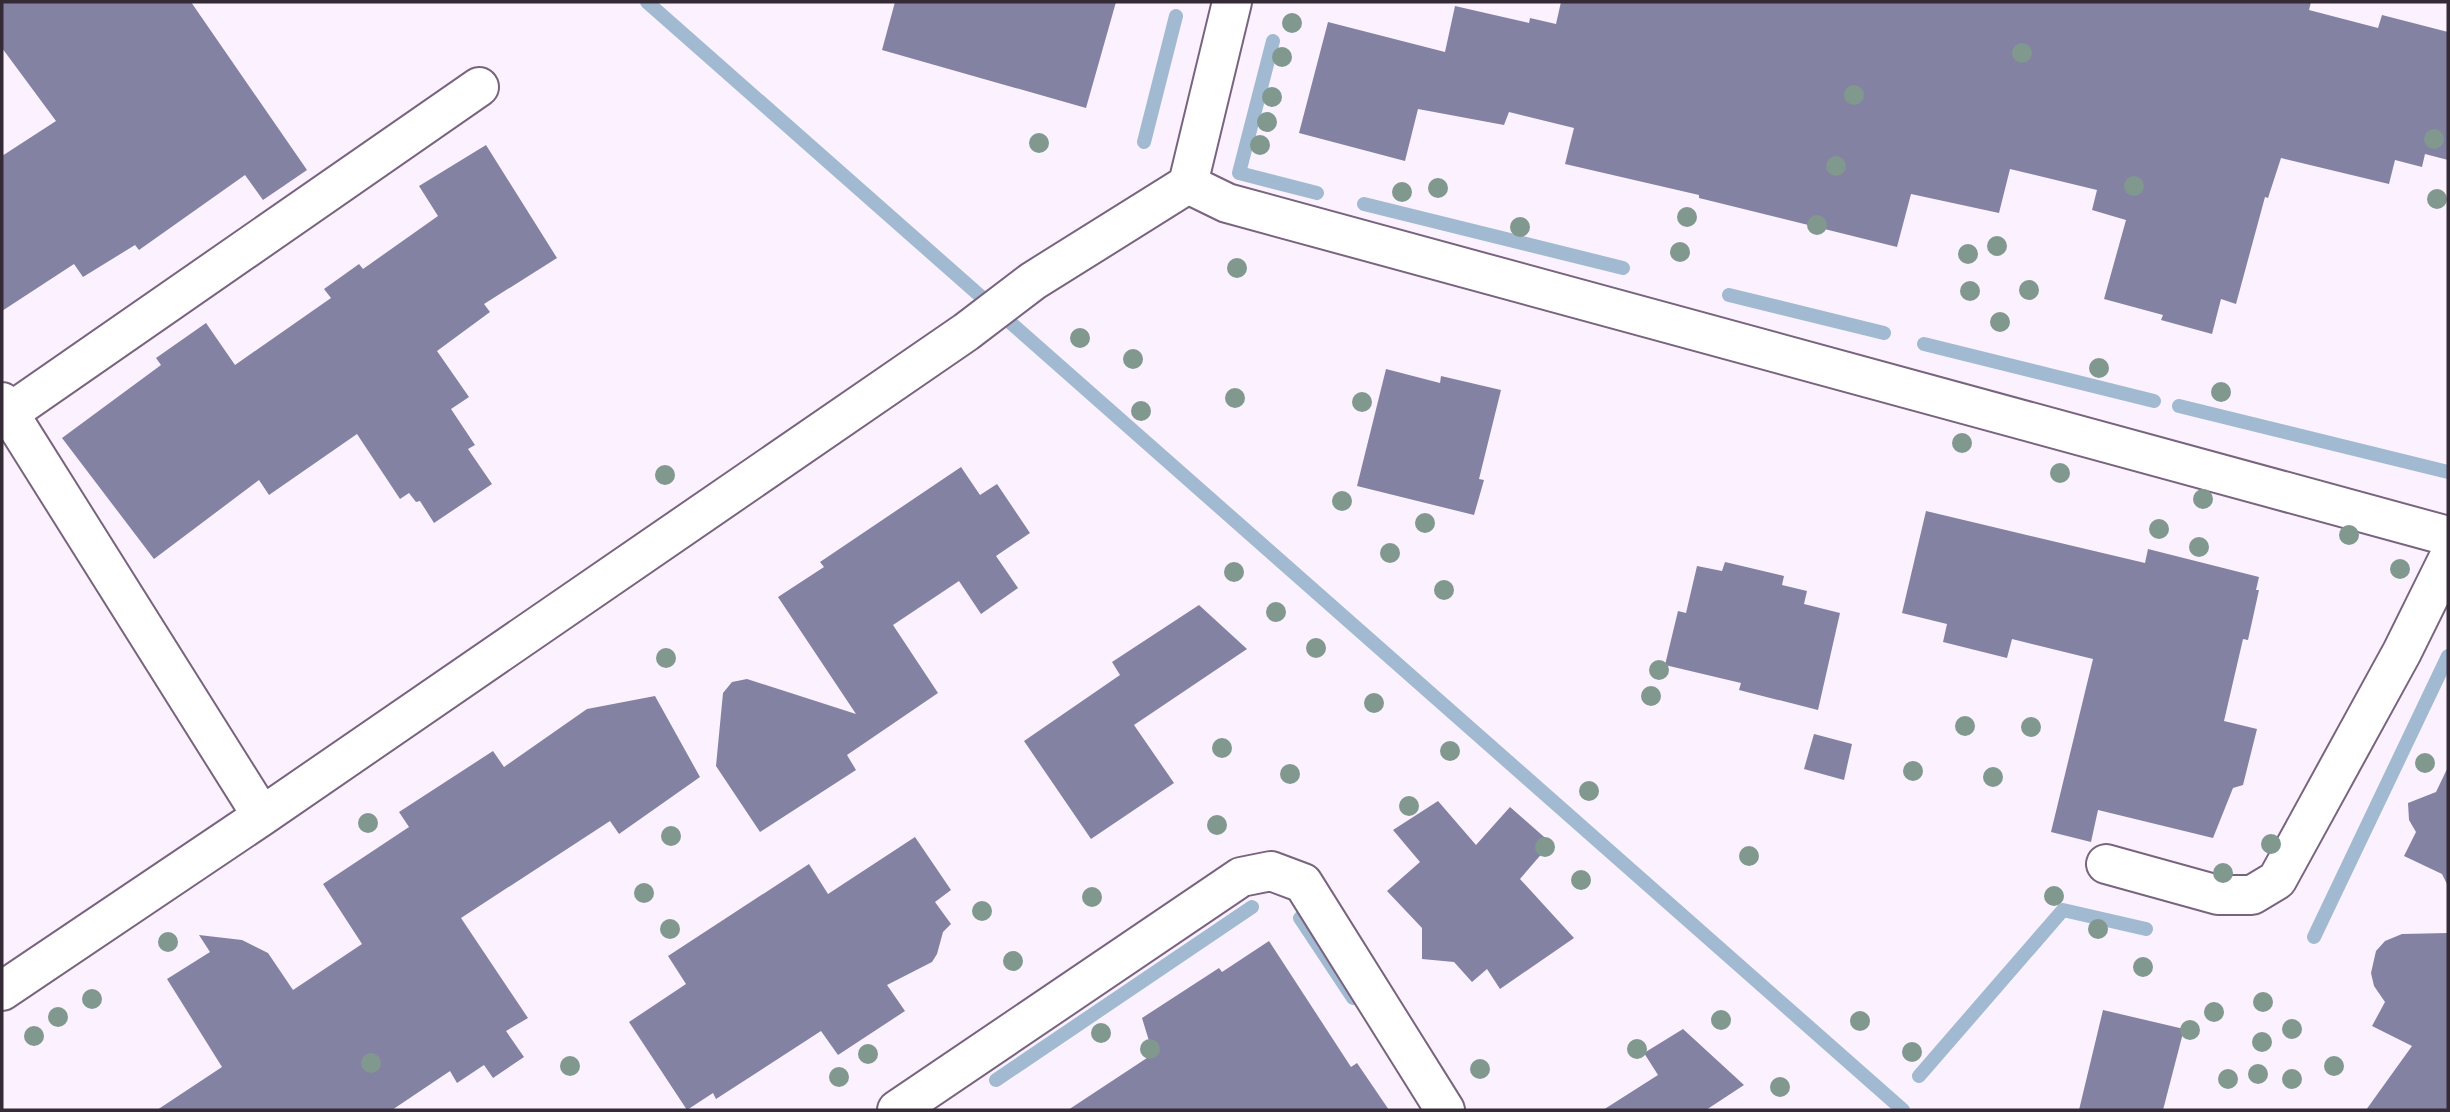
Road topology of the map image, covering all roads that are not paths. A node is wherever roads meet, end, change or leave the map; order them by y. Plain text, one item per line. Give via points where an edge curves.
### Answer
1 (1232, 2) edge
2 (478, 87) dead end
3 (1188, 184) junction
4 (4, 411) edge
5 (2448, 536) edge
6 (2448, 559) edge
7 (262, 816) junction
8 (2106, 864) dead end
9 (2, 991) edge
10 (897, 1110) edge
11 (1445, 1110) edge

1 - 3 street
2 - 4 street
3 - 5 street via 1227,203
3 - 7 street via 1033,281
4 - 7 street
6 - 8 street via 2277,880 2252,895 2218,895
7 - 9 street
10 - 11 street via 1241,877 1271,871 1303,883

